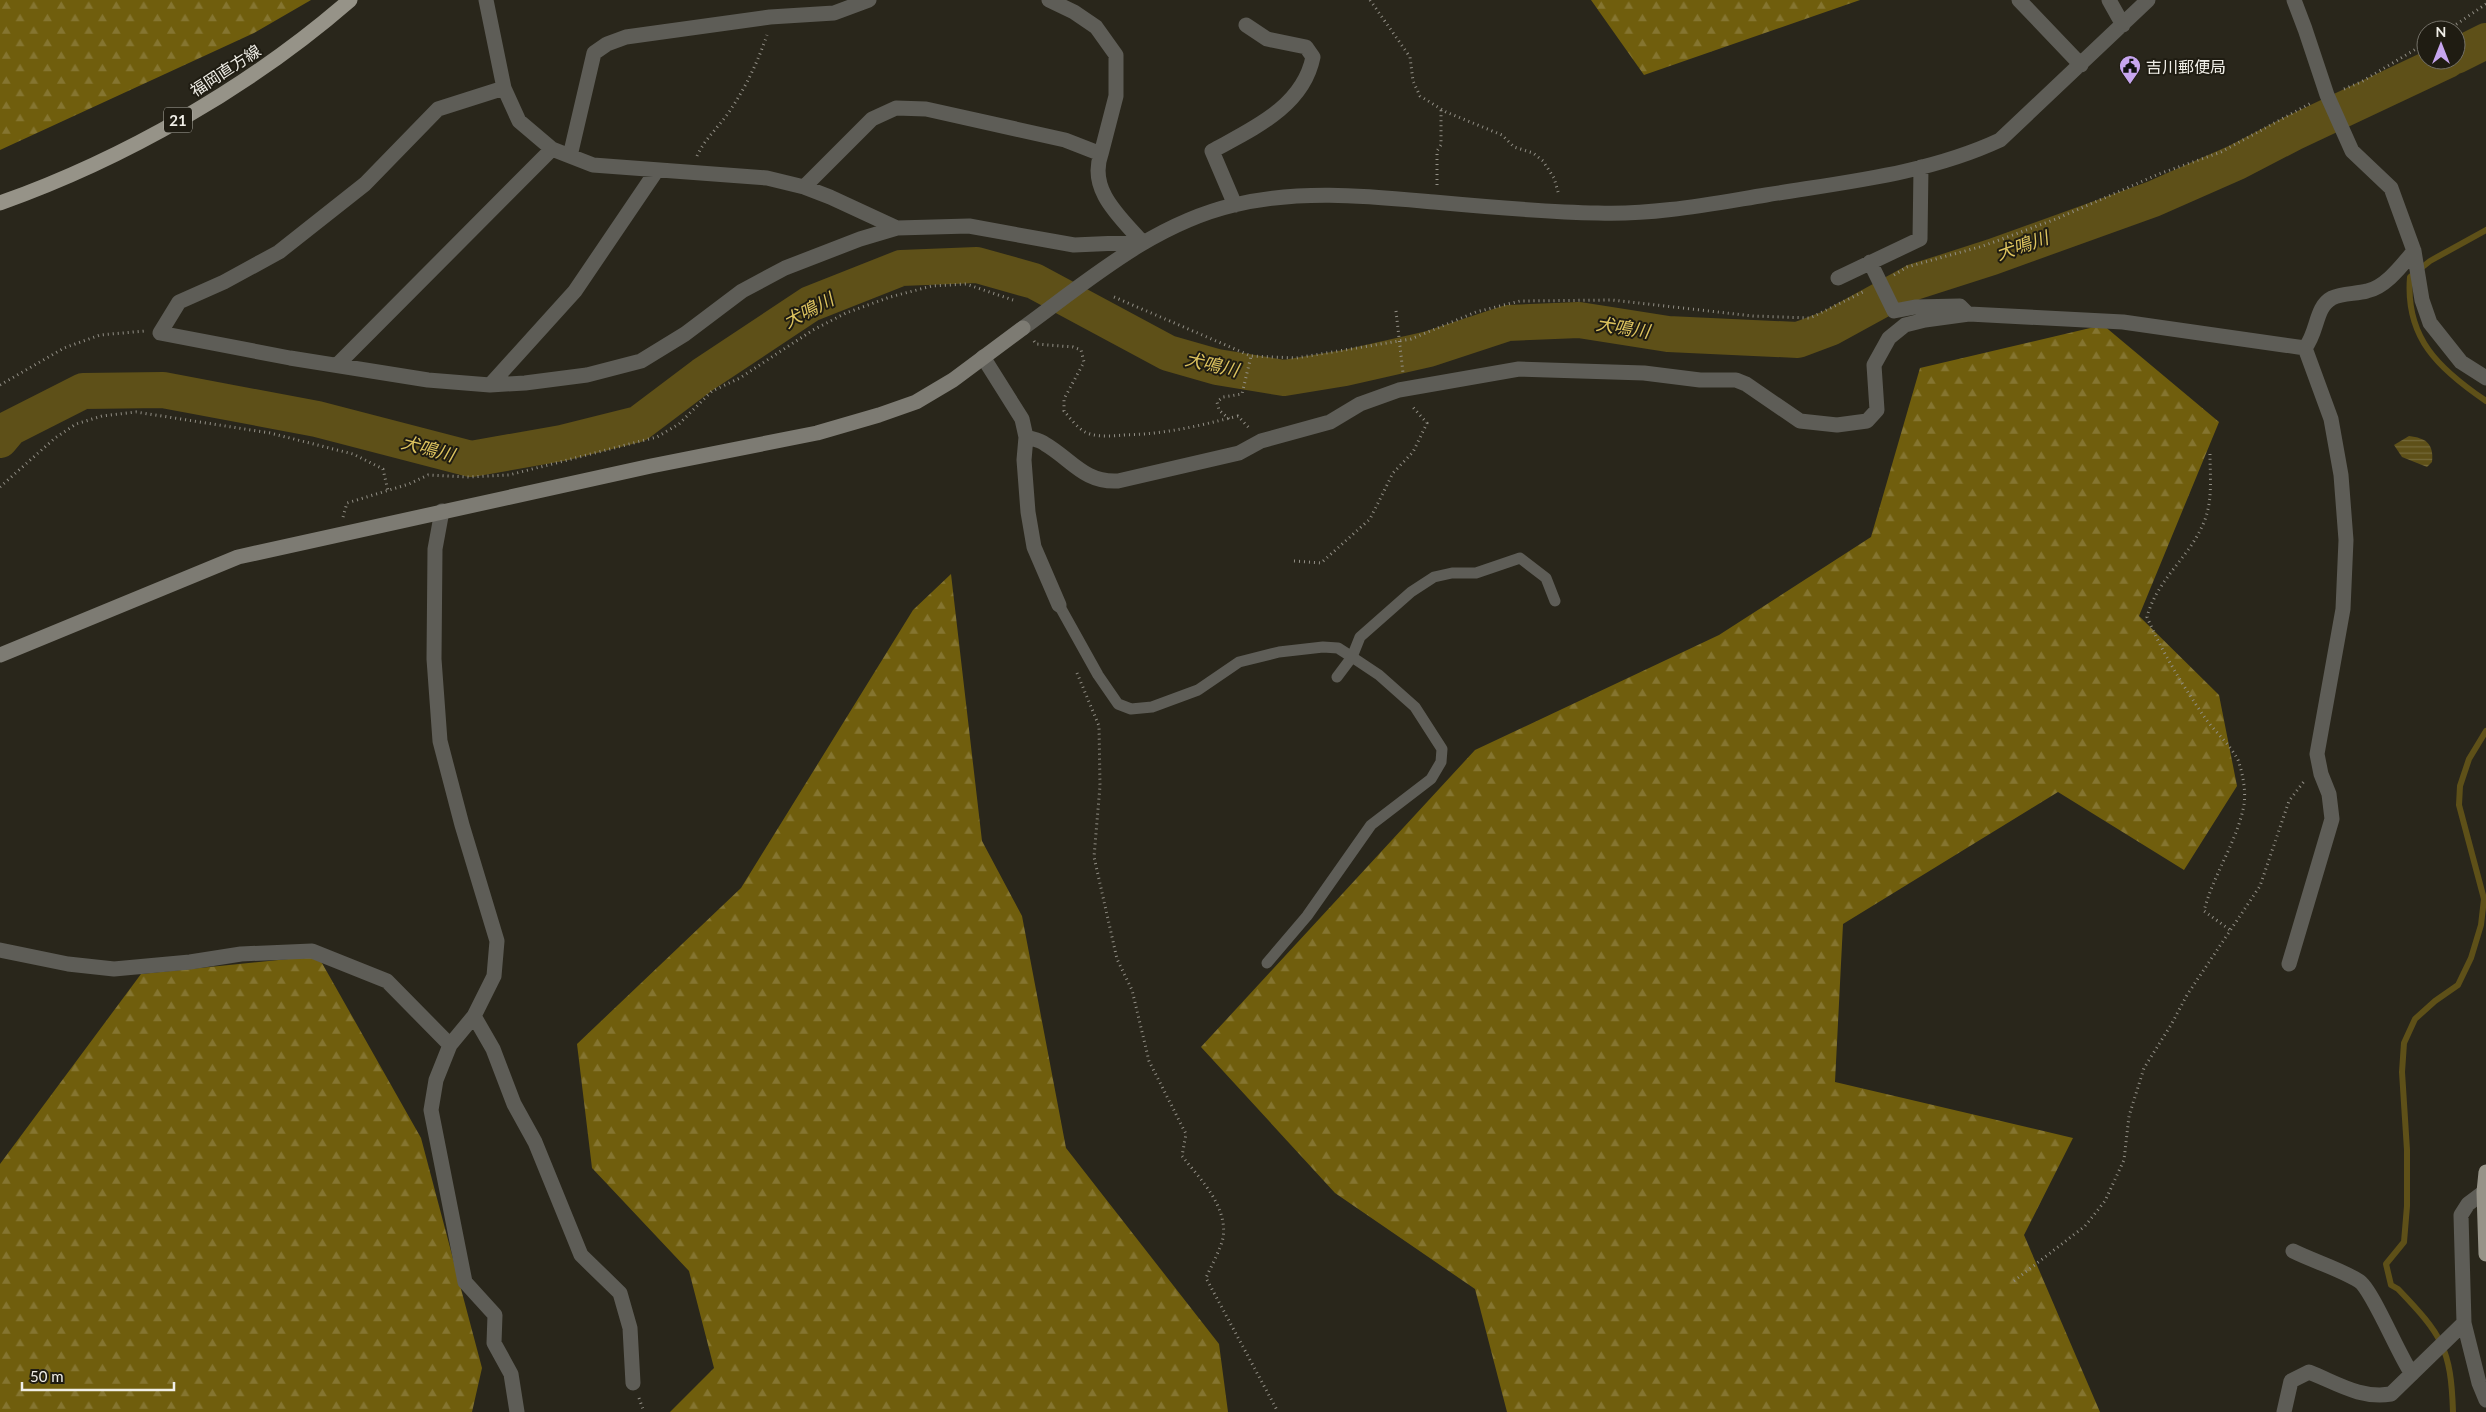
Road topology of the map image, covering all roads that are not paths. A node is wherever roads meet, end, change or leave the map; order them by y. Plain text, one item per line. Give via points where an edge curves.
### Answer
1 (486, 0) edge
2 (869, 0) edge
3 (1049, 0) edge
4 (2019, 0) edge
5 (2110, 0) edge
6 (2148, 0) edge
7 (2294, 0) edge
8 (345, 4) edge
9 (1246, 25) dead end
10 (2123, 25) junction
11 (2081, 65) junction
12 (504, 88) junction
13 (552, 149) junction
14 (1101, 154) junction
15 (570, 156) junction
16 (1921, 167) junction
17 (657, 170) junction
18 (804, 187) junction
19 (0, 203) edge
20 (1235, 205) junction
21 (897, 228) junction
22 (1142, 242) junction
23 (2415, 258) junction
24 (1870, 262) junction
25 (1838, 278) dead end
26 (1894, 311) junction
27 (1969, 314) junction
28 (1885, 346) junction
29 (2305, 348) junction
30 (983, 357) junction
31 (337, 365) junction
32 (2486, 378) edge
33 (490, 385) junction
34 (1026, 437) junction
35 (442, 511) junction
36 (1555, 601) dead end
37 (1058, 605) joint
38 (0, 654) edge
39 (1352, 657) junction
40 (1337, 677) dead end
41 (0, 950) edge
42 (1268, 963) dead end
43 (2289, 964) dead end
44 (474, 1016) junction
45 (450, 1046) junction
46 (2486, 1172) edge
47 (2484, 1192) junction
48 (2293, 1251) dead end
49 (2486, 1254) edge
50 (2464, 1323) junction
51 (2412, 1374) junction
52 (633, 1383) dead end
53 (2486, 1400) edge
54 (517, 1412) edge
55 (2284, 1412) edge

1 - 12 street
2 - 15 street via 834,13 770,17 626,38 607,44 594,54
3 - 14 street via 1096,27 1116,55 1116,96
4 - 11 street
5 - 10 street
6 - 10 street
7 - 23 street via 2327,95 2352,151 2391,188
8 - 19 main road, 福岡直方線 / 21 via 264,67 161,130 87,167
9 - 20 street via 1268,38 1306,47 1313,57 1310,72 1295,96 1253,128 1212,151
10 - 11 street
11 - 16 street via 2000,140 1972,153
12 - 13 street via 519,121
12 - 31 street via 438,109 365,184 279,252 179,302 160,333
13 - 15 street
13 - 31 street
14 - 18 street via 1065,140 926,109 896,108 872,119
14 - 22 street via 1096,168 1101,190 1113,210
15 - 17 street via 593,165
16 - 20 street via 1869,179 1655,212 1598,213 1298,194
16 - 24 street via 1920,238
17 - 18 street via 767,178
17 - 33 street via 575,291
18 - 21 street
20 - 22 street via 1178,224
21 - 22 street via 969,226 1074,245
21 - 33 street via 785,268 742,291 685,334 641,361 587,375
22 - 30 street
23 - 29 street via 2369,291 2333,298 2321,308 2312,339
23 - 32 street via 2430,324 2461,362
24 - 25 street
24 - 26 street
26 - 27 street via 1960,306
26 - 28 street via 1883,334
27 - 28 street via 1905,325 1889,338
27 - 29 street via 2123,322
28 - 34 street via 1874,364 1877,410 1867,421 1837,425 1800,421 1736,380 1519,369 1404,389 1360,404 1330,422 1261,441 1239,453 1118,481 1102,482 1084,473 1044,443
29 - 43 street via 2331,418 2342,475 2346,540 2343,609 2317,754 2329,794 2332,819
30 - 34 street via 1022,419
30 - 35 street via 916,402 835,428
31 - 33 street via 428,380
34 - 37 street via 1024,460 1034,547
35 - 38 street via 238,557
35 - 44 street via 435,549 434,659 440,741 497,941 494,976
36 - 39 lane via 1546,578 1520,558 1476,573 1452,573 1434,578 1410,592 1360,637
37 - 39 lane via 1118,704 1131,709 1152,706 1198,690 1239,662 1279,652 1338,648
39 - 40 lane
39 - 42 lane via 1415,706 1442,749 1441,762 1431,778 1371,825 1307,916
41 - 45 street via 68,964 114,969 241,954 312,951 387,981
44 - 45 street
44 - 52 street via 493,1049 514,1104 535,1142 581,1255 620,1293 630,1328
45 - 54 street via 436,1080 431,1110 465,1282 495,1316 494,1343 511,1374
46 - 47 main road
47 - 49 main road
47 - 50 street via 2468,1204 2461,1215
48 - 51 street via 2360,1282
50 - 51 street
50 - 53 street
51 - 55 street via 2391,1394 2375,1397 2309,1372 2291,1381

